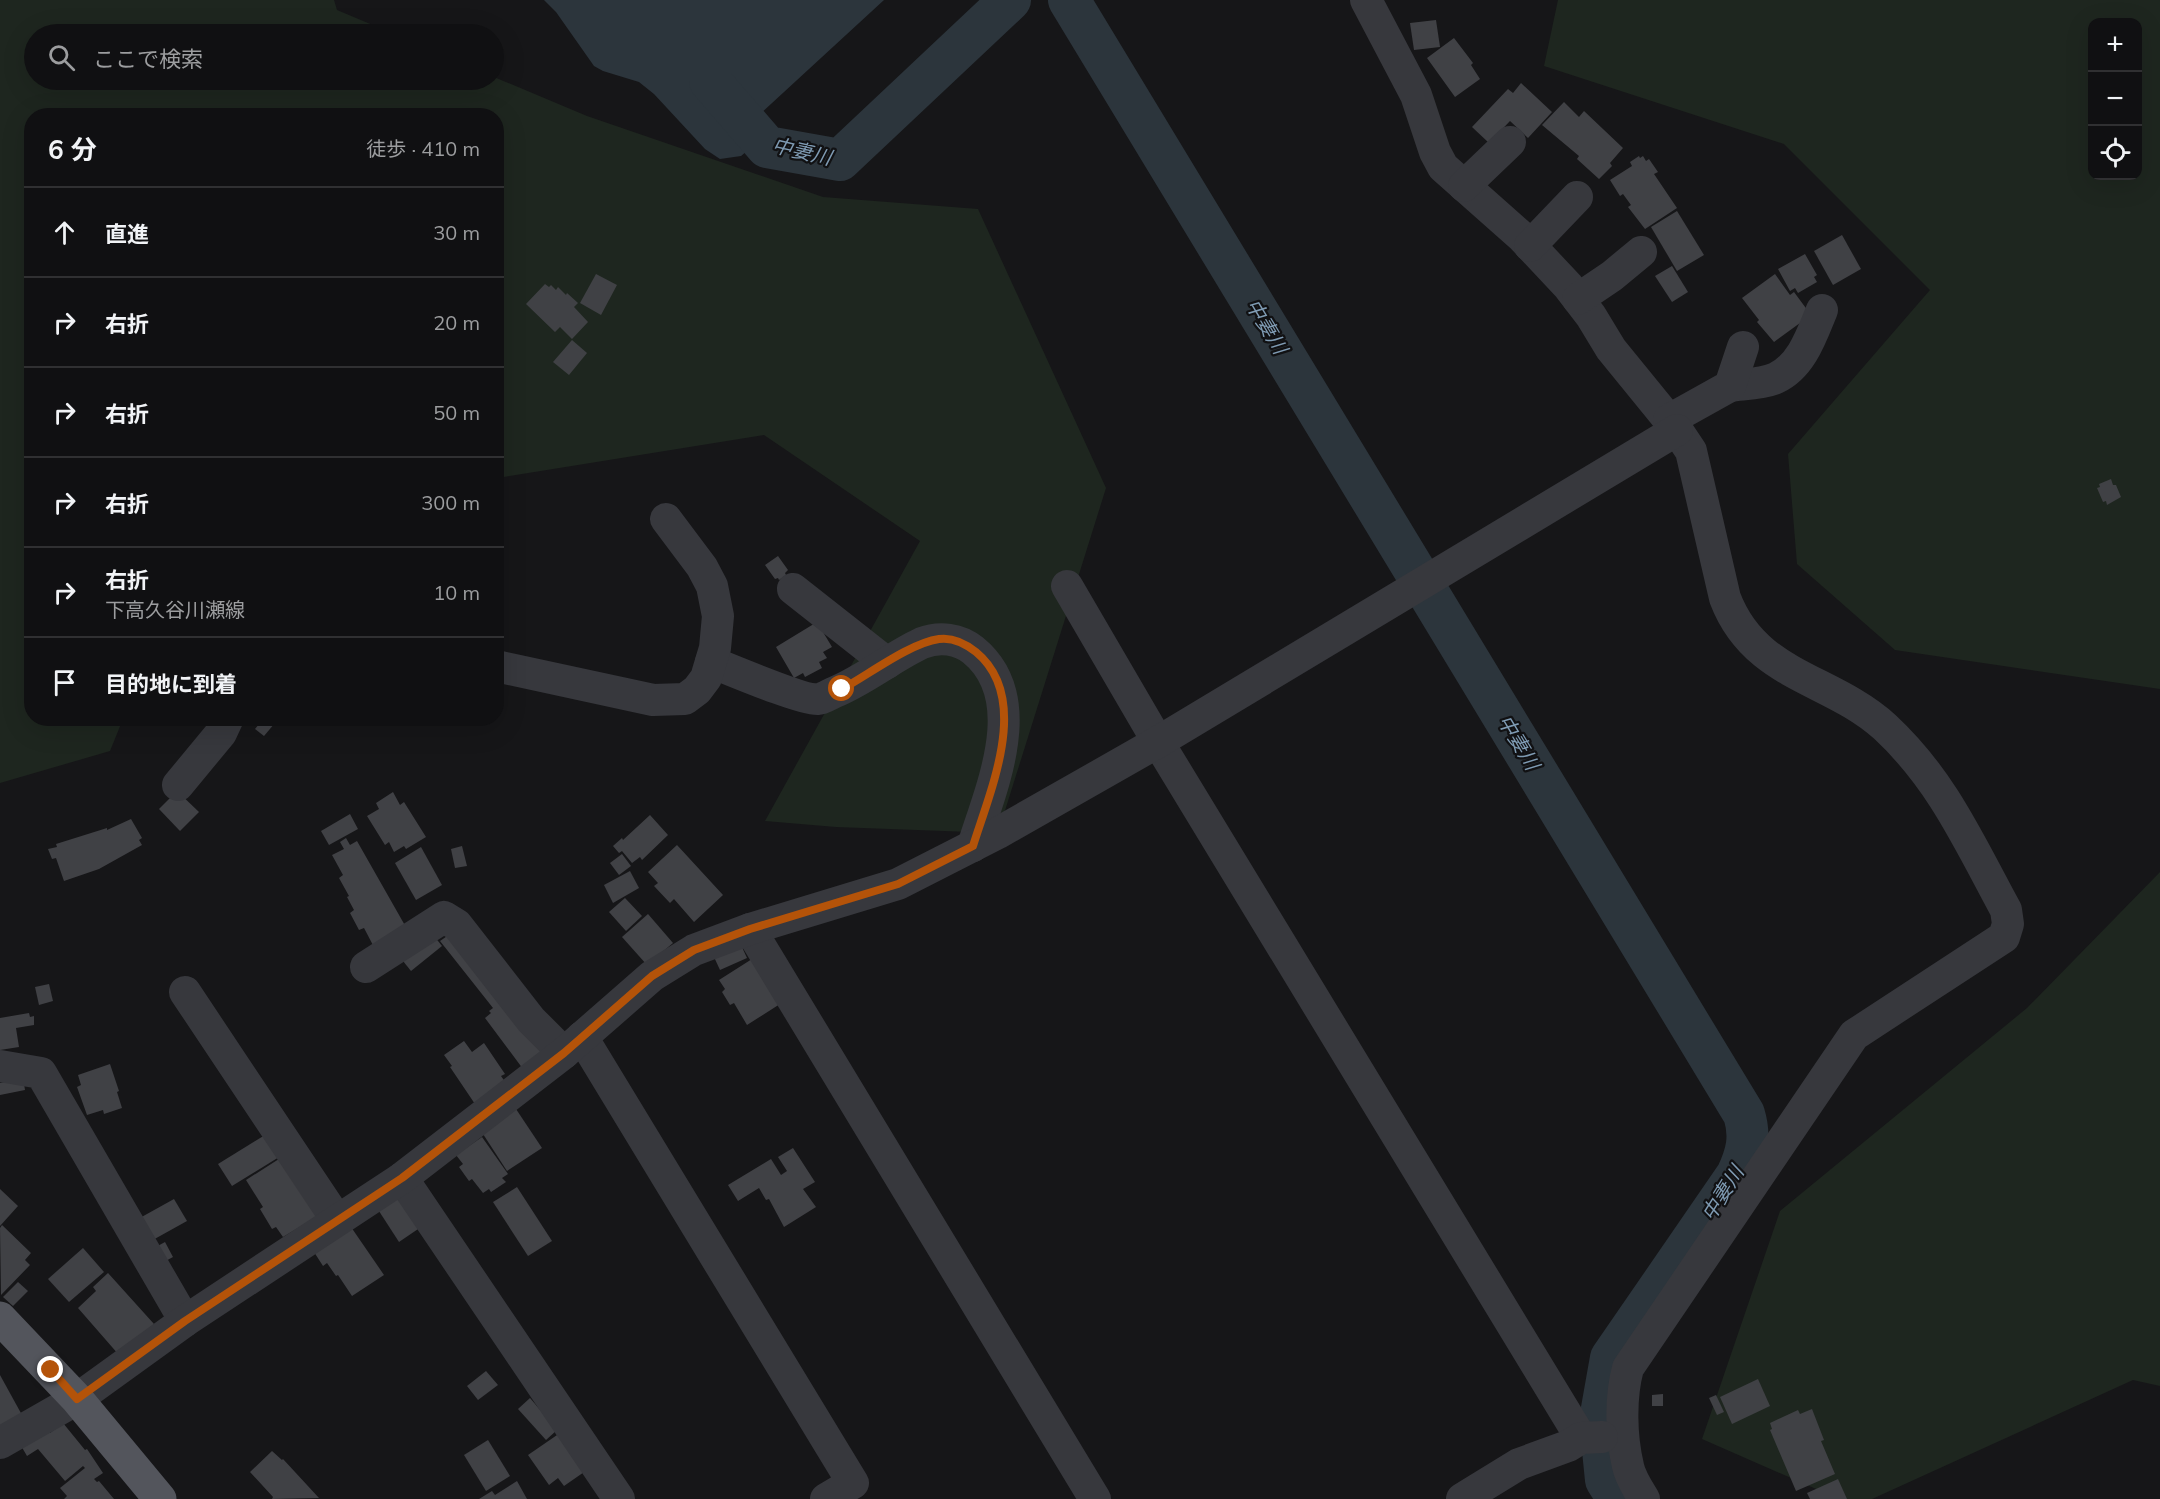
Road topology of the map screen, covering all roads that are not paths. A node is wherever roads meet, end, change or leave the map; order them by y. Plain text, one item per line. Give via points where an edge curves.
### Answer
1 (1366, 0) edge
2 (1510, 142) dead end
3 (1464, 186) junction
4 (1577, 197) dead end
5 (1530, 246) junction
6 (1641, 252) dead end
7 (1578, 299) junction
8 (1822, 310) dead end
9 (1743, 347) dead end
10 (1730, 386) junction
11 (1673, 425) junction
12 (666, 519) dead end
13 (1067, 586) dead end
14 (793, 590) dead end
15 (711, 662) junction
16 (887, 663) junction
17 (504, 668) edge
18 (224, 726) edge
19 (1158, 742) junction
20 (178, 785) dead end
21 (973, 846) junction
22 (750, 929) junction
23 (366, 967) dead end
24 (185, 992) dead end
25 (573, 1045) junction
26 (0, 1066) edge
27 (402, 1178) junction
28 (337, 1220) junction
29 (0, 1318) edge
30 (185, 1321) junction
31 (77, 1399) junction
32 (1604, 1436) junction
33 (0, 1443) edge
34 (160, 1499) edge
35 (619, 1499) edge
36 (826, 1499) edge
37 (1095, 1499) edge
38 (1462, 1499) edge
39 (1644, 1499) edge

1 - 3 street via 1416,96 1435,152 1443,167
2 - 3 street
3 - 5 street
4 - 5 street
5 - 7 street
6 - 7 street
7 - 11 street via 1611,349
8 - 10 street via 1807,346 1789,369 1775,379
9 - 10 street
10 - 11 street
11 - 19 street via 1423,583
11 - 32 street via 1691,452 1733,618 1768,657 1863,709 1908,750 1946,799 2006,910 2008,924 2004,937 1854,1035 1628,1368
12 - 15 street via 712,586 718,616
13 - 19 street
14 - 16 street
15 - 16 street via 818,700
15 - 17 street via 706,678 684,699 653,700
16 - 21 street via 924,642 942,639 964,642 990,667 1000,691 1005,725 1000,761
18 - 20 street
19 - 21 street
19 - 32 street
21 - 22 street via 898,884
22 - 25 street via 694,950 652,976
22 - 37 street
23 - 25 street via 444,917 457,925 531,1020
24 - 28 street
25 - 27 street
25 - 36 street via 853,1483
26 - 30 street via 41,1073
27 - 28 street
27 - 35 street
28 - 30 street
29 - 31 main road
30 - 31 street
31 - 33 street
31 - 34 main road
32 - 38 street via 1519,1464
32 - 39 street via 1628,1467

